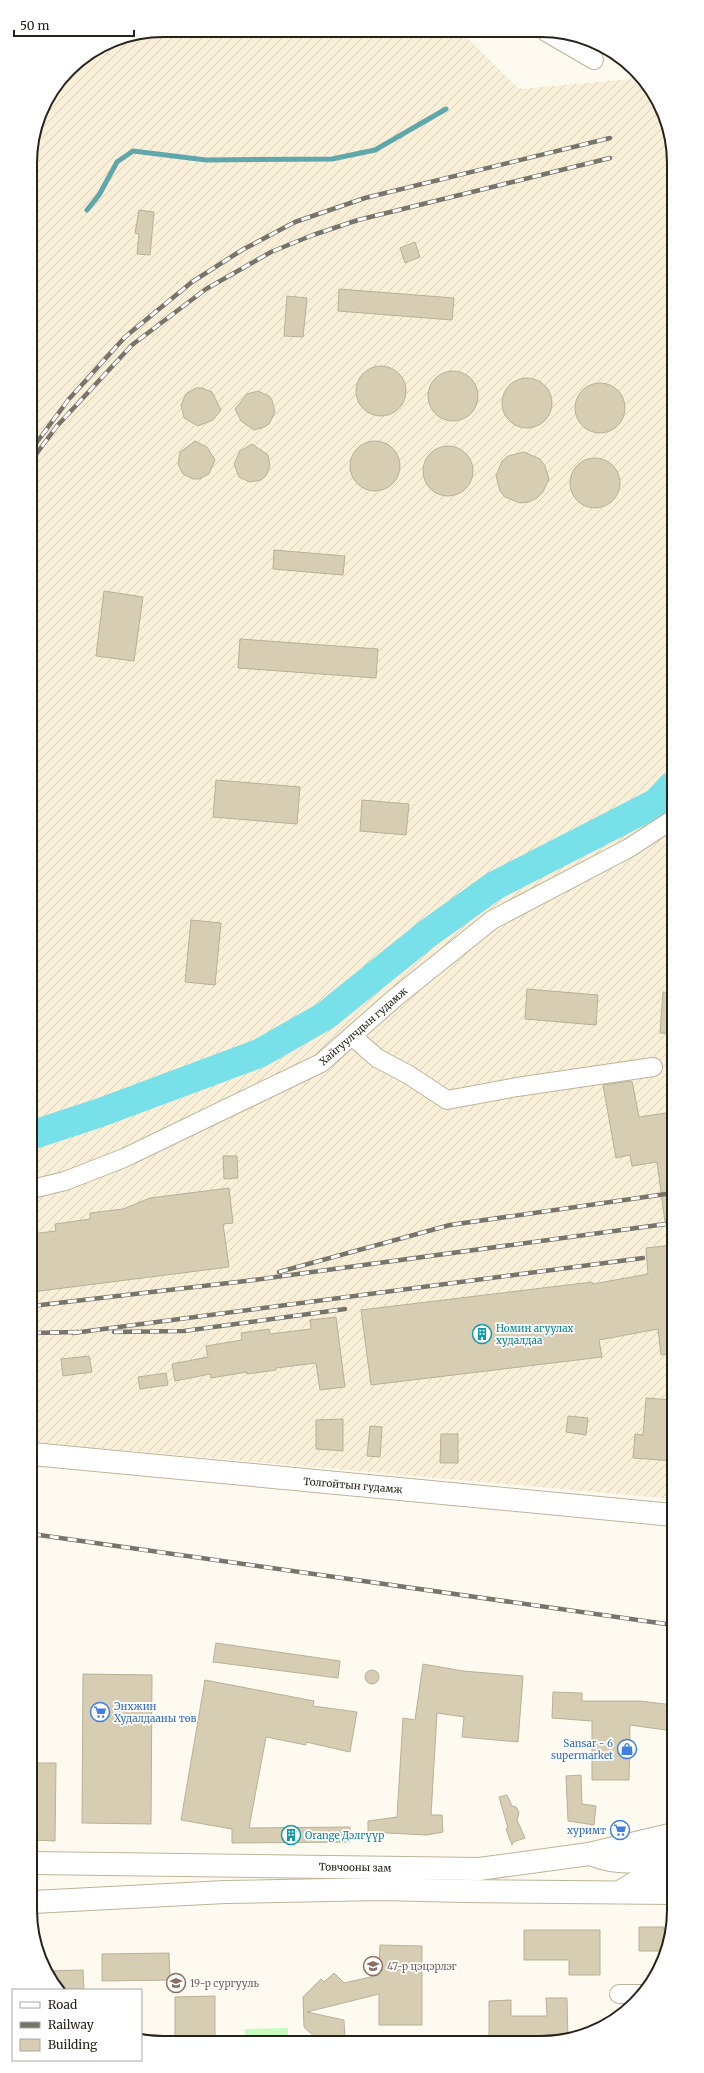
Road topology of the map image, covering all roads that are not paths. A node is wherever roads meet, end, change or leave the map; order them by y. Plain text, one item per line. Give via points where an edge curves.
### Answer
1 (556, 38) edge
2 (594, 60) dead end
3 (667, 823) edge
4 (352, 1036) junction
5 (653, 1067) dead end
6 (37, 1188) edge
7 (37, 1454) edge
8 (667, 1514) edge
9 (667, 1836) edge
10 (589, 1854) junction
11 (667, 1856) edge
12 (37, 1863) edge
13 (667, 1873) edge
14 (620, 1892) junction
15 (667, 1893) edge
16 (37, 1902) edge
17 (618, 1994) dead end
18 (635, 1994) edge

1 - 2 street
3 - 4 street, Хайгуулчдын гудамж via 629,848 492,920 396,996
4 - 5 street via 377,1058 447,1100
4 - 6 street, Хайгуулчдын гудамж via 321,1063 124,1158 65,1181
7 - 8 main road, Толгойтын гудамж
9 - 10 main road, Товчооны зам
10 - 11 main road via 622,1862 641,1862
10 - 12 main road, Товчооны зам via 479,1869
13 - 14 main road via 640,1878
14 - 15 main road
14 - 16 main road via 375,1889 225,1892
17 - 18 street

